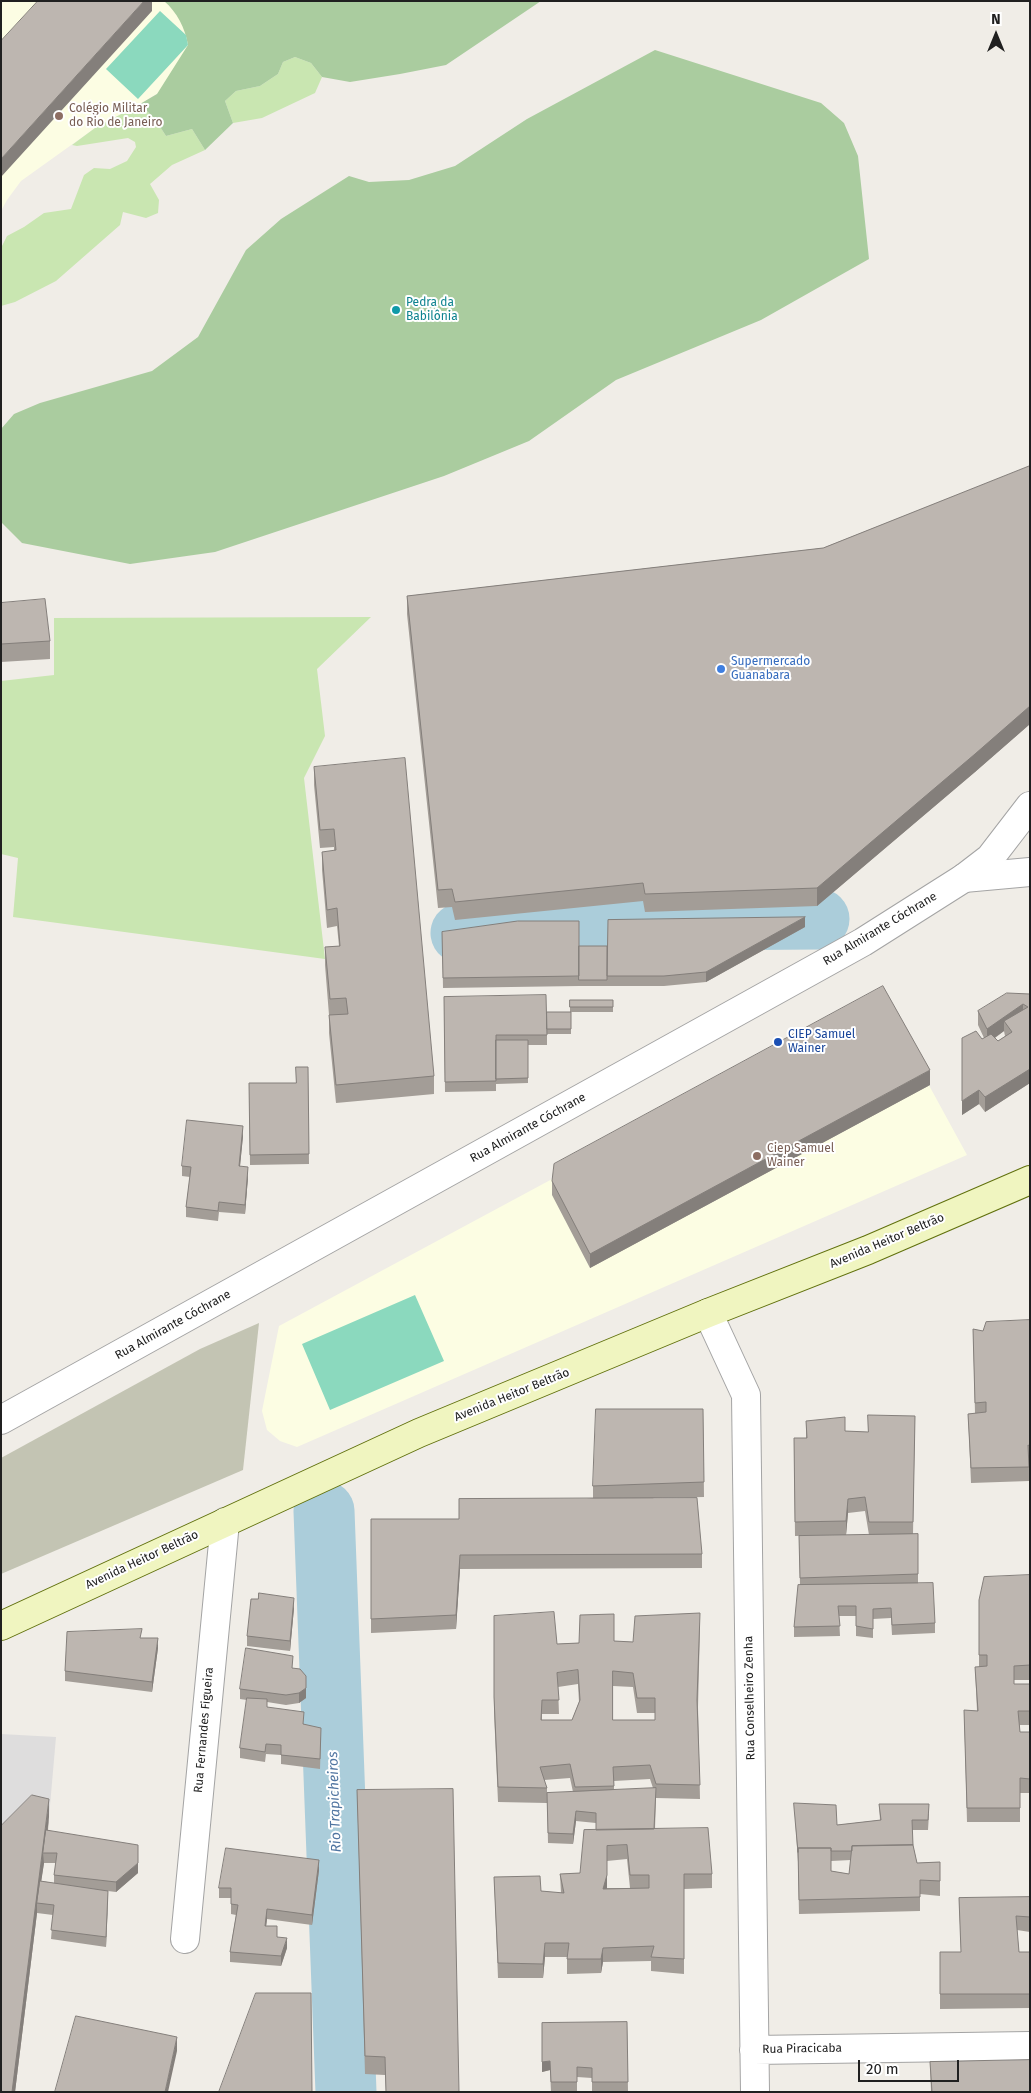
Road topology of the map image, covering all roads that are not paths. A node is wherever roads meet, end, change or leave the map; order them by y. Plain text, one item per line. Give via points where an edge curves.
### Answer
1 (1030, 806) edge
2 (1030, 837) edge
3 (990, 858) junction
4 (1030, 872) edge
5 (964, 878) junction
6 (1030, 1180) edge
7 (708, 1313) junction
8 (1, 1420) edge
9 (226, 1522) junction
10 (1, 1626) edge
11 (185, 1939) dead end
12 (1030, 2046) edge
13 (754, 2050) junction
14 (755, 2092) edge

1 - 3 street, Rua Almirante Cóchrane
2 - 3 street
3 - 5 street, Rua Almirante Cóchrane
4 - 5 street
5 - 8 street, Rua Almirante Cóchrane via 863,942
6 - 7 main road, Avenida Heitor Beltrão via 868,1250
7 - 9 main road, Avenida Heitor Beltrão via 419,1433
7 - 13 street, Rua Conselheiro Zenha via 746,1395
9 - 10 main road, Avenida Heitor Beltrão
9 - 11 street, Rua Fernandes Figueira
12 - 13 street, Rua Piracicaba
13 - 14 street, Rua Conselheiro Zenha

